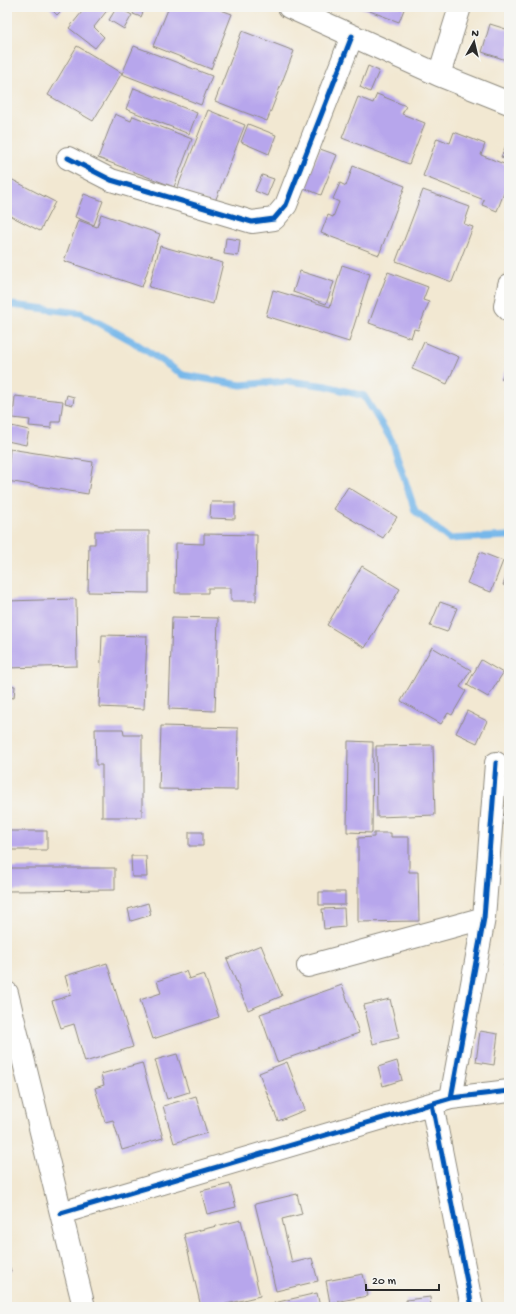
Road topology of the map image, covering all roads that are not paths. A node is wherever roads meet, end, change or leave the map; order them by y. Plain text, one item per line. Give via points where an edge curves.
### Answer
1 (289, 7) edge
2 (460, 7) edge
3 (352, 36) junction
4 (439, 75) junction
5 (509, 102) edge
6 (68, 158) dead end
7 (509, 285) edge
8 (509, 310) edge
9 (496, 763) dead end
10 (500, 816) edge
11 (484, 918) junction
12 (308, 966) dead end
13 (7, 993) edge
14 (509, 1091) edge
15 (441, 1101) junction
16 (61, 1213) junction
17 (84, 1307) edge
18 (472, 1307) edge

1 - 3 street
2 - 4 street
3 - 4 street
3 - 6 street via 286,205 274,219 252,222 111,180
4 - 5 street
7 - 8 street via 505,306
9 - 10 street
10 - 11 street
11 - 12 street
11 - 15 street
13 - 16 street
14 - 15 street
15 - 16 street
15 - 18 street
16 - 17 street

